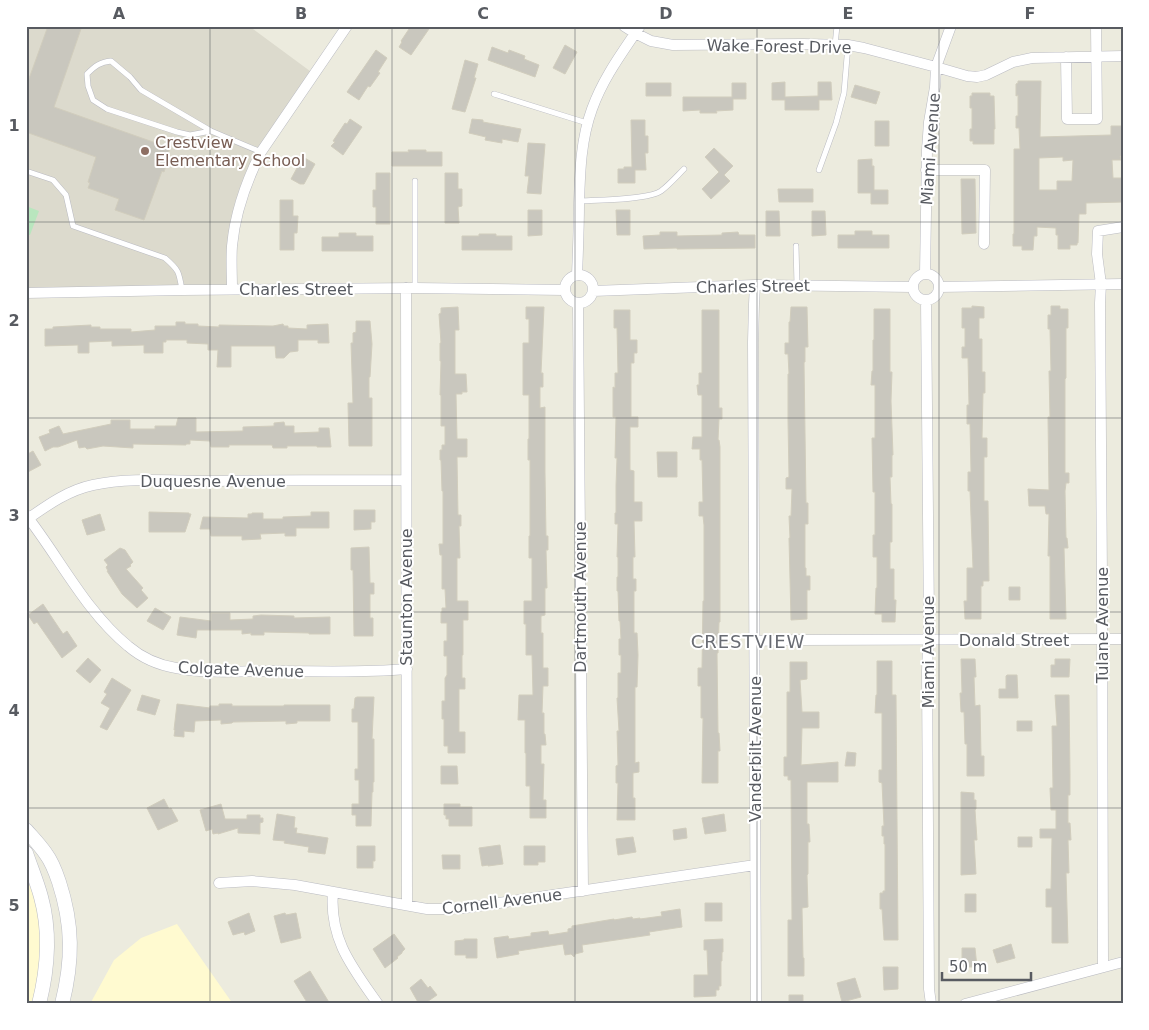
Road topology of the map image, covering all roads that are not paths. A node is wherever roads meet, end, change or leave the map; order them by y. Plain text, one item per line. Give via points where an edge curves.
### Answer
1 (347, 26) edge
2 (624, 26) edge
3 (837, 26) edge
4 (951, 26) edge
5 (1096, 26) edge
6 (637, 30) edge
7 (835, 45) junction
8 (848, 45) junction
9 (1096, 56) junction
10 (1123, 56) edge
11 (1066, 57) junction
12 (936, 67) junction
13 (494, 94) dead end
14 (588, 123) junction
15 (211, 131) junction
16 (261, 152) junction
17 (684, 168) dead end
18 (819, 170) dead end
19 (926, 170) junction
20 (26, 171) edge
21 (415, 181) dead end
22 (579, 201) junction
23 (1123, 227) edge
24 (984, 244) dead end
25 (796, 246) dead end
26 (925, 274) junction
27 (577, 275) junction
28 (1101, 284) junction
29 (1123, 284) edge
30 (755, 285) junction
31 (797, 285) junction
32 (913, 287) junction
33 (939, 287) junction
34 (410, 288) junction
35 (232, 289) junction
36 (182, 290) junction
37 (565, 290) junction
38 (593, 291) junction
39 (26, 293) edge
40 (926, 300) junction
41 (578, 303) junction
42 (406, 480) junction
43 (27, 516) edge
44 (928, 640) junction
45 (1102, 640) junction
46 (1123, 640) edge
47 (755, 641) junction
48 (406, 669) junction
49 (26, 830) edge
50 (26, 853) edge
51 (755, 865) junction
52 (219, 882) dead end
53 (583, 891) junction
54 (333, 892) junction
55 (408, 906) junction
56 (1123, 962) edge
57 (1103, 967) junction
58 (39, 1004) edge
59 (62, 1004) edge
60 (378, 1004) edge
61 (756, 1004) edge
62 (931, 1004) edge
63 (965, 1004) edge

1 - 16 street
2 - 6 street, Wake Forest Drive
3 - 7 lane
4 - 12 street, Miami Avenue
5 - 9 street
6 - 7 street, Wake Forest Drive via 651,41 673,45
6 - 14 street via 604,82
7 - 8 street, Wake Forest Drive
8 - 12 street, Wake Forest Drive
8 - 18 lane via 844,93
9 - 10 street, Wake Forest Drive
9 - 11 street, Wake Forest Drive
9 - 11 street via 1097,119 1067,119
11 - 12 street, Wake Forest Drive via 1020,60 977,77
12 - 19 street, Miami Avenue
13 - 14 lane
14 - 22 street via 581,156
15 - 15 lane via 141,90 111,61 97,64 87,74 93,100 107,109 190,135
15 - 16 lane
16 - 35 street via 237,214 232,244
17 - 22 lane via 660,192 622,199
19 - 24 street via 985,170
19 - 26 street, Miami Avenue
20 - 36 lane via 52,180 66,195 73,226 165,258 180,274
21 - 34 lane
22 - 27 street
23 - 28 street, Tulane Avenue via 1098,231
25 - 31 lane
26 - 32 street via 918,277
26 - 33 street via 936,279
27 - 37 street via 567,282
27 - 38 street via 589,279
28 - 29 street
28 - 33 street
28 - 45 street, Tulane Avenue
30 - 31 street, Charles Street
30 - 38 street, Charles Street
30 - 47 street, Vanderbilt Avenue
31 - 32 street, Charles Street
32 - 40 street via 918,298
33 - 40 street via 934,298
34 - 35 street, Charles Street
34 - 37 street, Charles Street
34 - 42 street, Staunton Avenue
35 - 36 street, Charles Street
36 - 39 street, Charles Street
37 - 41 street via 570,300
38 - 41 street via 586,302
40 - 44 street, Miami Avenue
41 - 53 street, Dartmouth Avenue
42 - 43 street, Duquesne Avenue via 115,482 74,490
42 - 48 street, Staunton Avenue
43 - 48 street, Colgate Avenue via 116,635 142,656 157,663 201,671
44 - 45 street, Donald Street
44 - 47 street, Donald Street
44 - 62 street, Miami Avenue
45 - 46 street, Donald Street
45 - 57 street, Tulane Avenue
47 - 51 street, Vanderbilt Avenue
48 - 55 street, Staunton Avenue
49 - 59 main road via 47,855 65,902 70,962
50 - 58 main road via 41,898 48,939
51 - 53 street, Cornell Avenue
51 - 61 street, Vanderbilt Avenue
52 - 54 street, Cornell Avenue via 272,882
53 - 55 street, Cornell Avenue via 456,908
54 - 55 street, Cornell Avenue
54 - 60 street via 335,930 356,974
56 - 57 street
57 - 63 street

